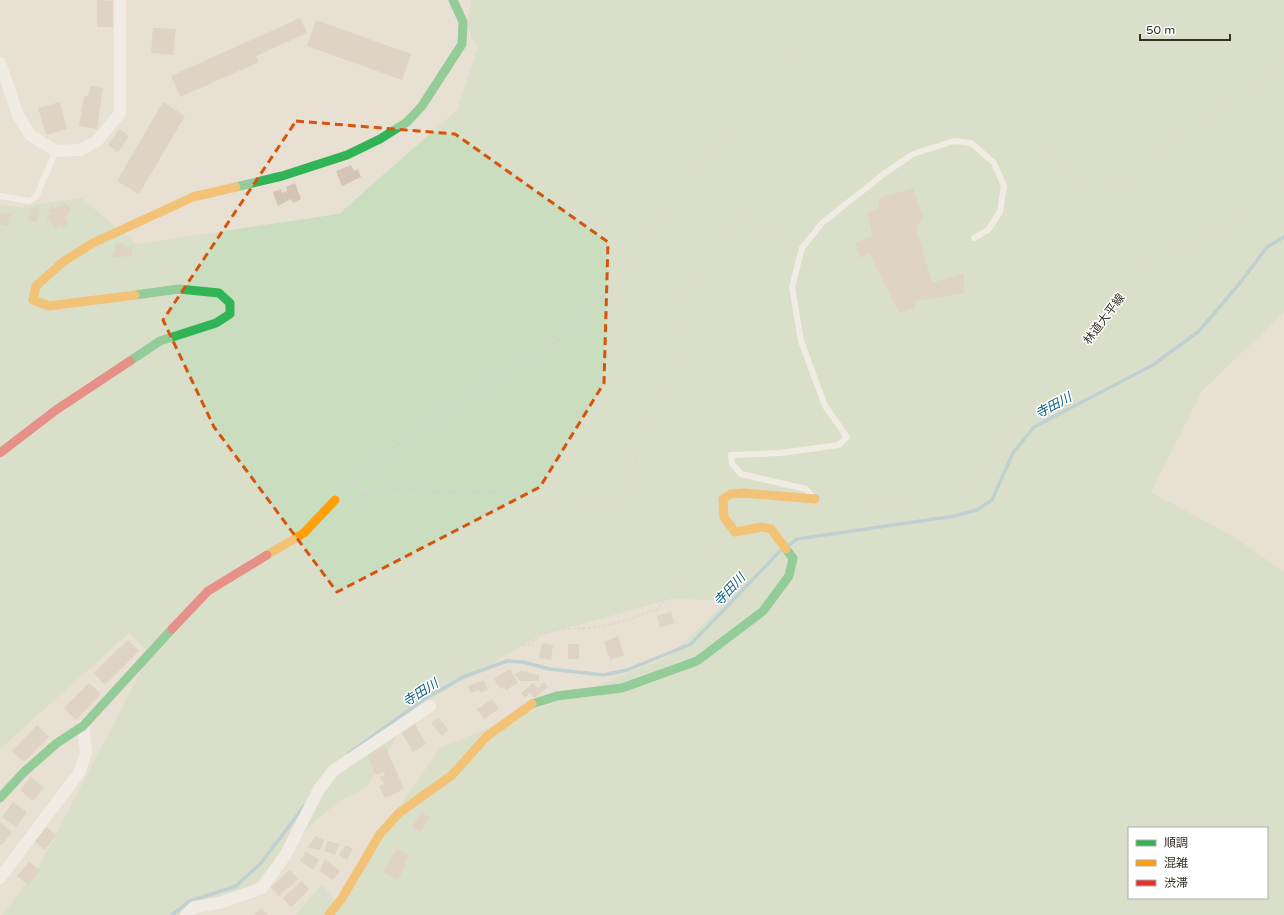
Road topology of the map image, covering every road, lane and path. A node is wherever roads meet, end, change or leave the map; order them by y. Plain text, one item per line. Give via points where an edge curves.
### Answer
1 (120, 0) edge
2 (453, 0) edge
3 (856, 0) edge
4 (1284, 47) edge
5 (0, 63) edge
6 (971, 143) junction
7 (56, 151) junction
8 (1284, 183) edge
9 (0, 196) edge
10 (974, 238) dead end
11 (802, 248) junction
12 (0, 453) edge
13 (815, 499) junction
14 (335, 500) junction
15 (735, 532) junction
16 (450, 672) dead end
17 (430, 706) dead end
18 (83, 726) junction
19 (0, 798) edge
20 (0, 878) edge
21 (186, 915) edge
22 (329, 915) edge

1 - 7 street via 120,113 97,141 80,150
2 - 12 street via 463,22 462,44 422,106 407,122 347,155 282,176 193,197 140,220 93,243 63,262 36,286 33,300 50,306 179,289 219,294 230,303 230,314 216,323 160,341 56,410
3 - 14 path via 813,40 737,120 659,219 619,279 580,320 560,338 509,367 378,459
4 - 6 path via 1266,76 1239,98 1177,136 1155,164 1139,178 1116,189 1096,192 1082,189 1042,142
5 - 7 street via 18,115 30,136
6 - 10 lane via 994,163 1004,186 1000,212 988,230
6 - 11 lane via 954,141 913,154 884,173 822,223
7 - 9 lane via 36,197 29,201
8 - 13 path, 林道大平線 via 1248,213 1144,266 1086,344 1009,429 986,478 962,496
11 - 13 lane via 792,287 801,341 825,406 847,437 839,445 780,453 731,455 732,464 742,474 806,489
11 - 14 path via 740,218 734,223 701,273 685,292 677,308 679,358 640,437 633,480 623,497 610,504 588,508 500,492 440,493 401,488
13 - 15 street via 732,494 724,499 722,508 724,518
14 - 18 street via 304,533 208,591
15 - 16 path via 691,565 658,608 622,622 592,628 548,630 528,645 496,648 482,657 464,661
15 - 22 street via 762,527 771,529 793,558 789,576 763,611 697,661 622,688 557,696 530,705 487,736 452,775 399,813 380,834
17 - 21 street via 334,770 319,789 286,854 262,888 219,903 194,906
18 - 19 street via 57,743 24,772
18 - 20 street via 86,753 79,773

